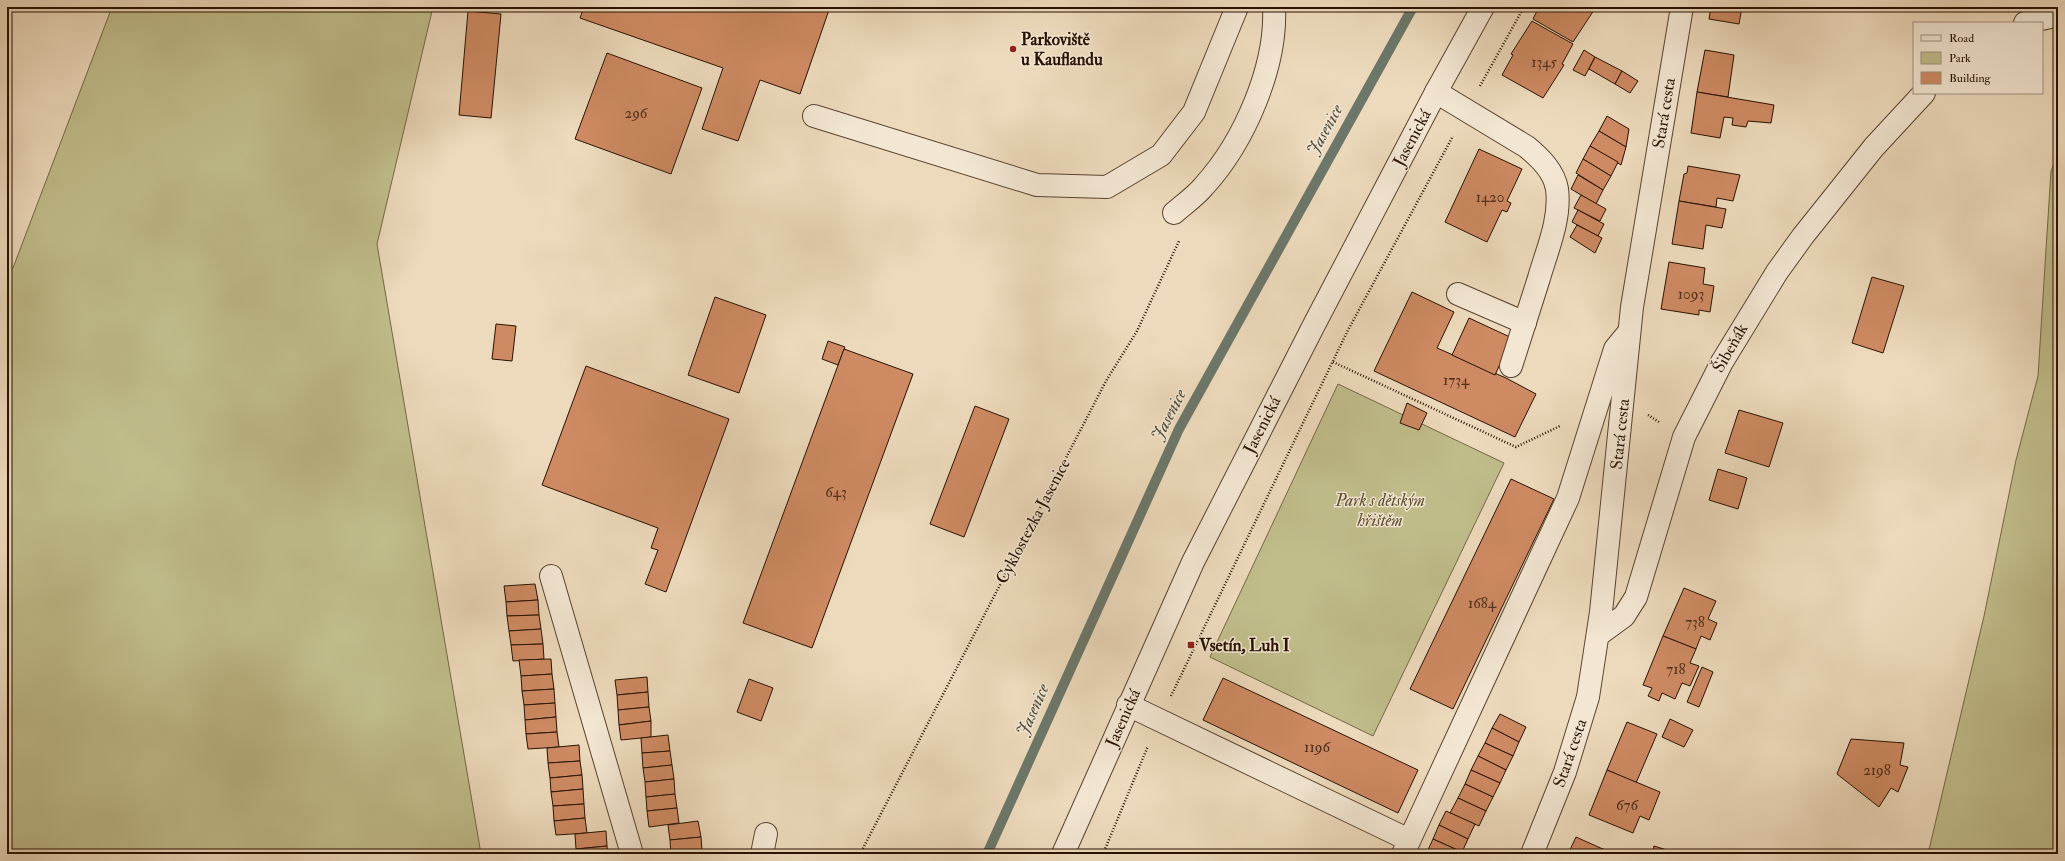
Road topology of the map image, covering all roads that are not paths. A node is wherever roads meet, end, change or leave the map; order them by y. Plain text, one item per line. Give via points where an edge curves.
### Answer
1 (1237, 7) edge
2 (1274, 7) edge
3 (1483, 7) edge
4 (1682, 7) edge
5 (2058, 15) edge
6 (2029, 22) edge
7 (1436, 92) junction
8 (1923, 94) edge
9 (814, 116) dead end
10 (1174, 213) dead end
11 (1458, 294) dead end
12 (1525, 322) junction
13 (1630, 331) junction
14 (1511, 366) dead end
15 (551, 576) dead end
16 (1598, 635) junction
17 (1128, 706) junction
18 (1406, 847) edge
19 (632, 854) edge
20 (1063, 854) edge
21 (1532, 854) edge

1 - 9 street via 1194,112 1161,155 1107,187 1037,184
2 - 10 street via 1270,58 1252,109 1229,152 1204,187
3 - 7 street, Jasenická
4 - 13 street, Stará cesta via 1633,299
5 - 6 street
7 - 12 street via 1541,158 1556,187 1558,207 1553,232
7 - 17 street, Jasenická via 1193,562
8 - 16 street, Šibeňák via 1874,147 1803,236 1746,320 1684,437 1636,597 1624,616
11 - 12 street
12 - 14 street
13 - 16 street, Stará cesta
13 - 18 street via 1615,349 1568,498
15 - 19 street
16 - 21 street, Stará cesta via 1588,697 1577,736
17 - 18 street
17 - 20 street, Jasenická

